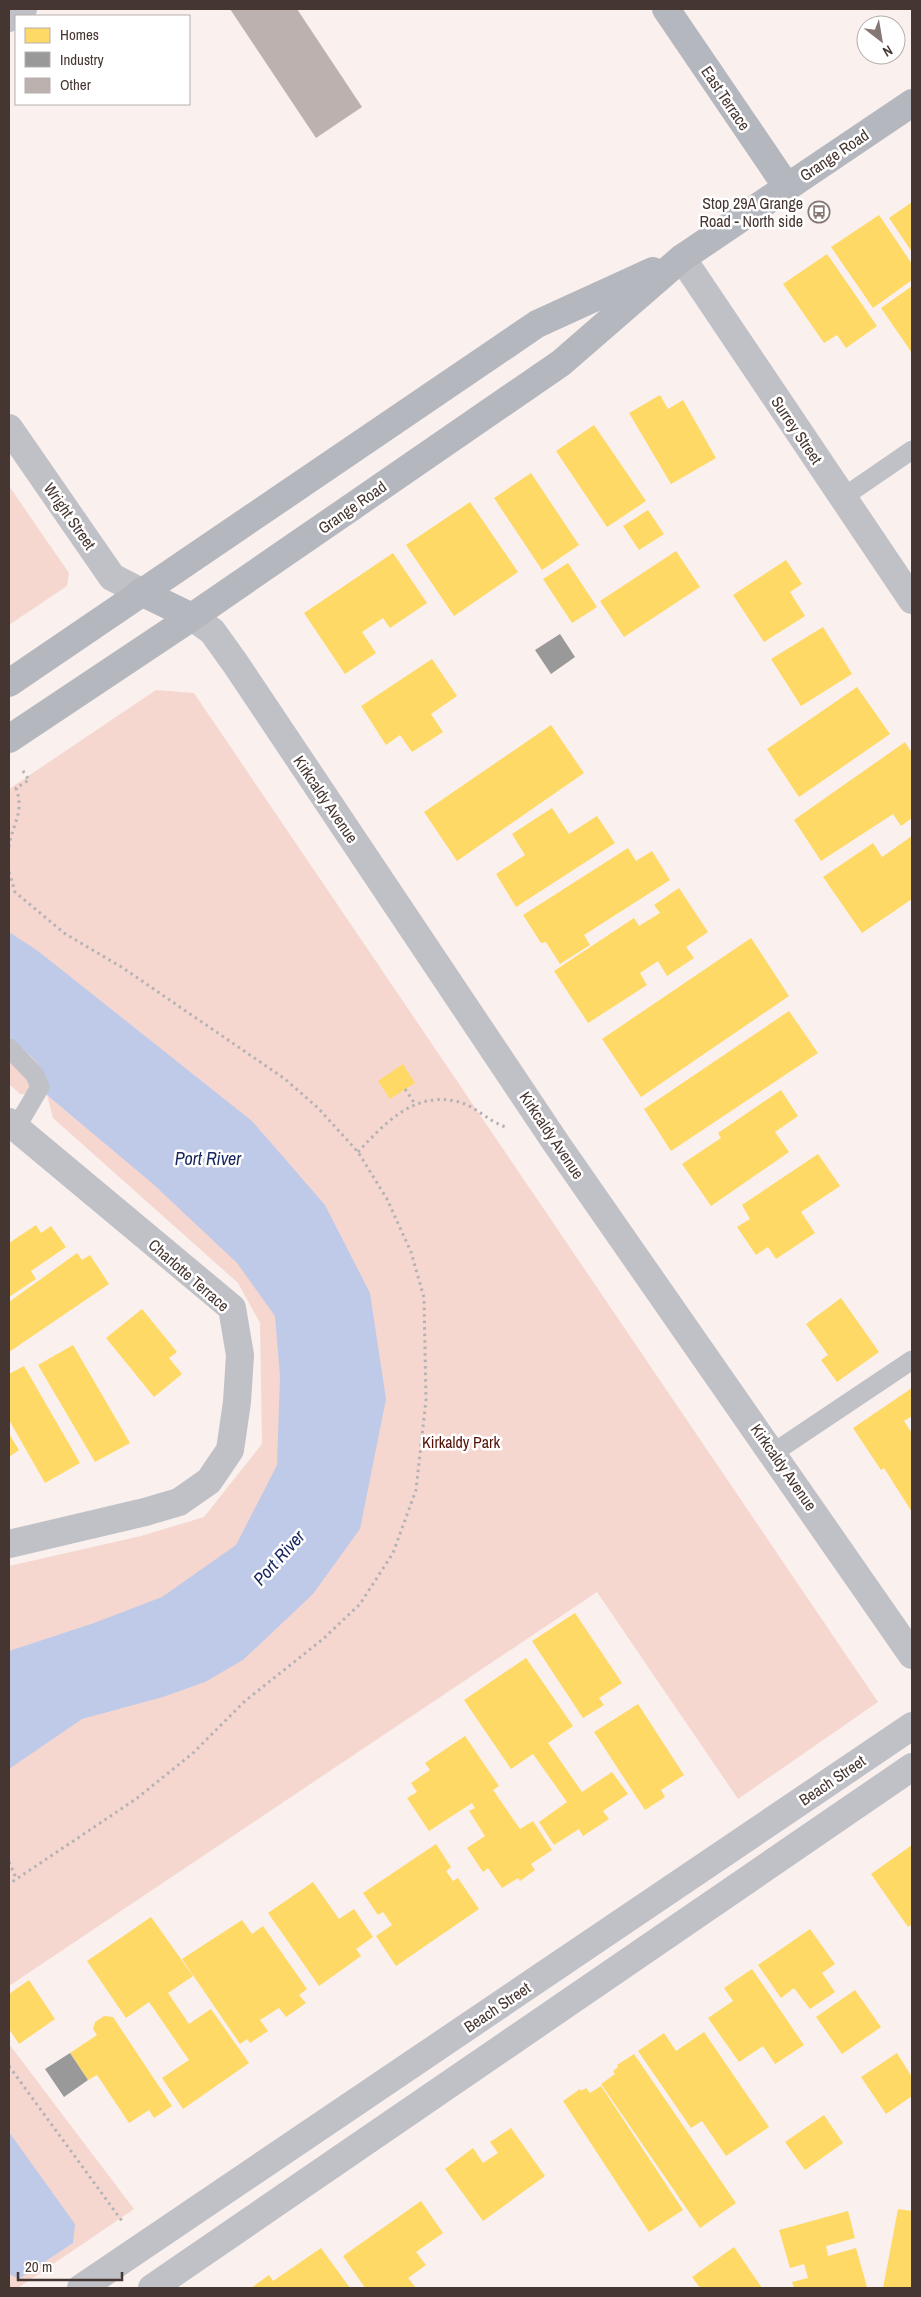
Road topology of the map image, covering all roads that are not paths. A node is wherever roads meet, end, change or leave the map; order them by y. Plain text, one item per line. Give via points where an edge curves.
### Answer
1 (23, 9) edge
2 (666, 9) edge
3 (9, 18) edge
4 (912, 103) edge
5 (787, 187) junction
6 (682, 258) junction
7 (9, 428) edge
8 (912, 450) edge
9 (842, 498) junction
10 (142, 592) junction
11 (912, 600) edge
12 (192, 618) junction
13 (9, 683) edge
14 (9, 739) edge
15 (9, 1048) edge
16 (13, 1125) edge
17 (912, 1360) edge
18 (773, 1452) junction
19 (9, 1544) edge
20 (912, 1655) edge
21 (912, 1726) edge
22 (912, 1767) edge
23 (147, 2244) junction
24 (164, 2285) edge
25 (82, 2288) edge

1 - 3 street
2 - 5 main road, East Terrace
4 - 5 main road, Grange Road
5 - 6 main road, Grange Road
6 - 9 street, Surrey Street
6 - 10 main road, Grange Road via 537,324
6 - 12 main road, Grange Road via 560,363
7 - 10 street, Wright Street via 112,578
8 - 9 lane
9 - 11 street, Surrey Street
10 - 12 main road
10 - 13 main road, Grange Road
12 - 14 main road, Grange Road
12 - 18 street, Kirkcaldy Avenue via 212,631 236,663 556,1143
15 - 16 lane via 35,1075 40,1088
16 - 19 street, Charlotte Terrace via 232,1308 240,1355 230,1450 209,1481 180,1502
17 - 18 lane
18 - 20 street, Kirkcaldy Avenue
21 - 23 street, Beach Street
22 - 24 street
23 - 24 street
23 - 25 street, Beach Street

